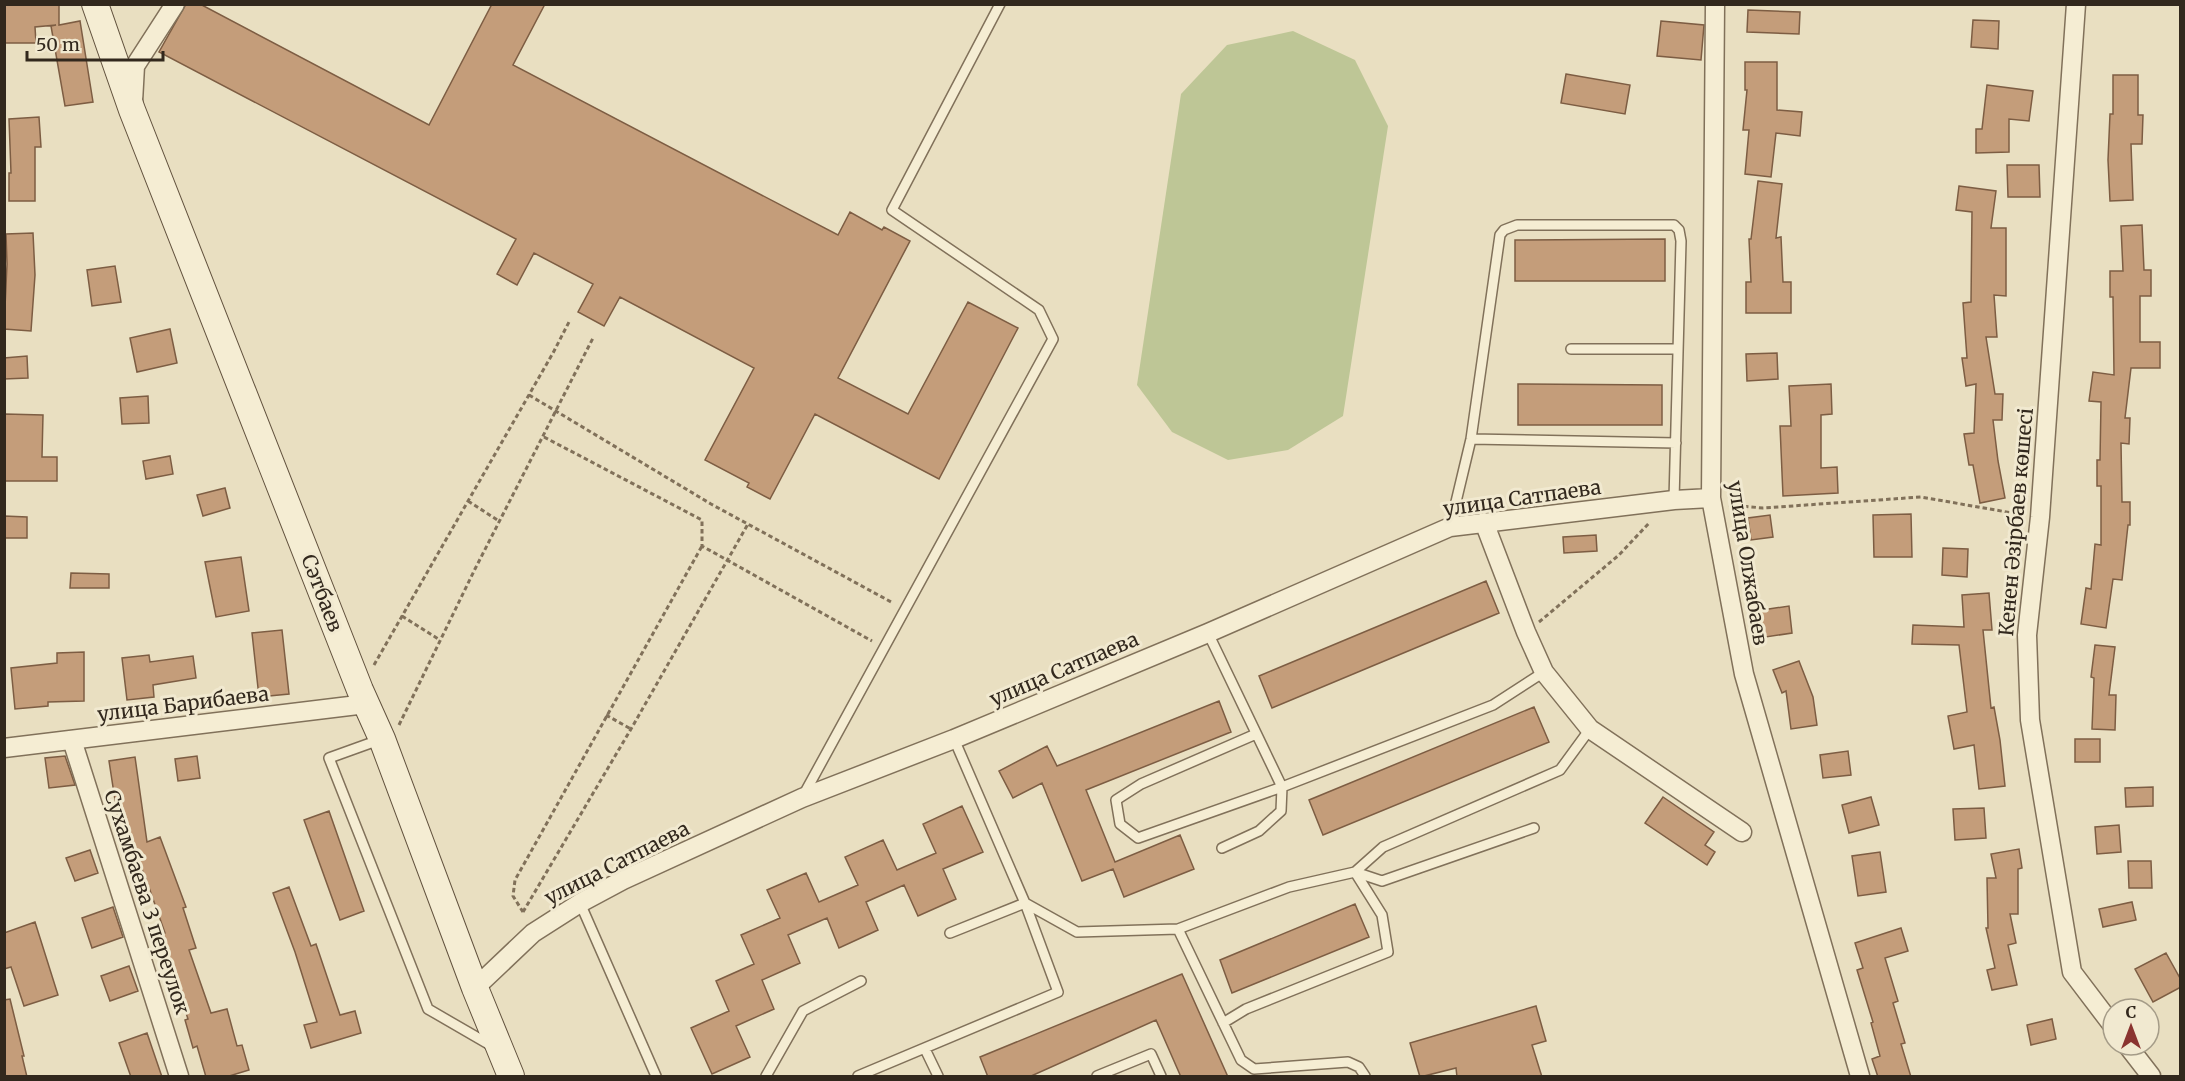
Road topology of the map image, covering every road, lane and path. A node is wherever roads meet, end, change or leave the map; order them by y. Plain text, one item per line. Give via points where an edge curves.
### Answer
1 (95, 4) edge
2 (175, 4) edge
3 (1000, 4) edge
4 (1715, 4) edge
5 (2076, 4) edge
6 (132, 110) junction
7 (570, 320) dead end
8 (593, 338) dead end
9 (1571, 349) dead end
10 (1678, 349) junction
11 (529, 395) junction
12 (557, 411) junction
13 (544, 437) junction
14 (1471, 439) junction
15 (1676, 443) junction
16 (1711, 498) junction
17 (1674, 500) junction
18 (468, 501) junction
19 (2040, 517) junction
20 (500, 521) junction
21 (1484, 522) junction
22 (748, 524) junction
23 (1450, 527) junction
24 (702, 546) junction
25 (726, 561) junction
26 (895, 604) dead end
27 (402, 616) junction
28 (1526, 632) junction
29 (1208, 633) junction
30 (440, 640) junction
31 (874, 642) dead end
32 (1544, 672) junction
33 (363, 697) junction
34 (606, 715) junction
35 (631, 729) junction
36 (1590, 729) junction
37 (1256, 734) junction
38 (954, 739) junction
39 (72, 740) junction
40 (384, 745) junction
41 (4, 748) edge
42 (1282, 787) junction
43 (802, 798) junction
44 (1534, 828) dead end
45 (1742, 832) dead end
46 (1222, 849) dead end
47 (1355, 872) junction
48 (580, 903) junction
49 (1025, 903) junction
50 (1178, 929) junction
51 (950, 933) dead end
52 (861, 981) dead end
53 (475, 988) junction
54 (2101, 1010) edge
55 (1222, 1023) junction
56 (925, 1049) junction
57 (501, 1051) junction
58 (2136, 1057) edge
59 (1254, 1073) edge
60 (179, 1077) edge
61 (512, 1077) edge
62 (656, 1077) edge
63 (766, 1077) edge
64 (858, 1077) edge
65 (938, 1077) edge
66 (1097, 1077) edge
67 (1161, 1077) edge
68 (1365, 1077) edge
69 (1860, 1077) edge
70 (2151, 1077) edge

1 - 6 street, Сәтбаев
2 - 6 street via 135,66
3 - 43 lane via 892,210 1040,310 1053,339
4 - 16 street, улица Олжабаев
5 - 19 street, Кенен Әзірбаев көшесі
6 - 33 street, Сәтбаев
7 - 11 path
8 - 12 path
9 - 10 lane
10 - 14 lane via 1681,241 1674,225 1517,225 1504,230 1500,235
10 - 15 lane
11 - 12 path
11 - 18 path
12 - 13 path
12 - 22 path
13 - 20 path
13 - 24 path via 702,520
14 - 15 lane
14 - 23 lane
15 - 17 lane
16 - 17 street, улица Сатпаева
16 - 19 path via 1734,507 1763,508 1922,497
16 - 69 street, улица Олжабаев via 1744,674
17 - 21 street, улица Сатпаева
17 - 28 path via 1588,583
18 - 20 path
18 - 27 path
19 - 54 street, Кенен Әзірбаев көшесі via 2027,635 2030,720 2072,972
20 - 30 path
21 - 23 street, улица Сатпаева
21 - 28 street
22 - 25 path
22 - 26 path
23 - 29 street, улица Сатпаева
24 - 25 path
24 - 34 path
25 - 31 path
25 - 35 path
27 - 30 path
27 - 33 path
28 - 32 street
29 - 37 lane
29 - 38 street, улица Сатпаева
30 - 40 path
32 - 36 street
32 - 42 lane via 1493,705
33 - 39 street, улица Барибаева
33 - 40 street, Сәтбаев
34 - 35 path
34 - 35 path via 514,880 513,896 523,912
36 - 45 street
36 - 47 lane via 1560,770 1383,847
37 - 42 lane
37 - 42 lane via 1141,784 1116,800 1120,824 1138,838
38 - 43 street, улица Сатпаева
38 - 49 lane
39 - 41 street, улица Барибаева
39 - 60 street, Сухамбаева 3 переулок
40 - 53 street, Сәтбаев
40 - 57 lane via 329,758 428,1009
42 - 46 lane via 1281,811 1259,831
43 - 48 street, улица Сатпаева
44 - 47 lane via 1382,881
47 - 50 lane via 1289,887
47 - 55 lane via 1382,915 1388,952
48 - 53 street, улица Сатпаева via 533,933
48 - 62 lane
49 - 50 lane via 1077,932
49 - 51 lane
49 - 56 lane via 1058,992
50 - 55 lane
52 - 63 lane via 802,1011
53 - 57 street, Сәтбаев
55 - 59 lane via 1241,1060
56 - 64 lane
56 - 65 lane
57 - 61 street, Сәтбаев
58 - 70 street
59 - 68 lane via 1347,1062 1359,1067
66 - 67 lane via 1151,1054

